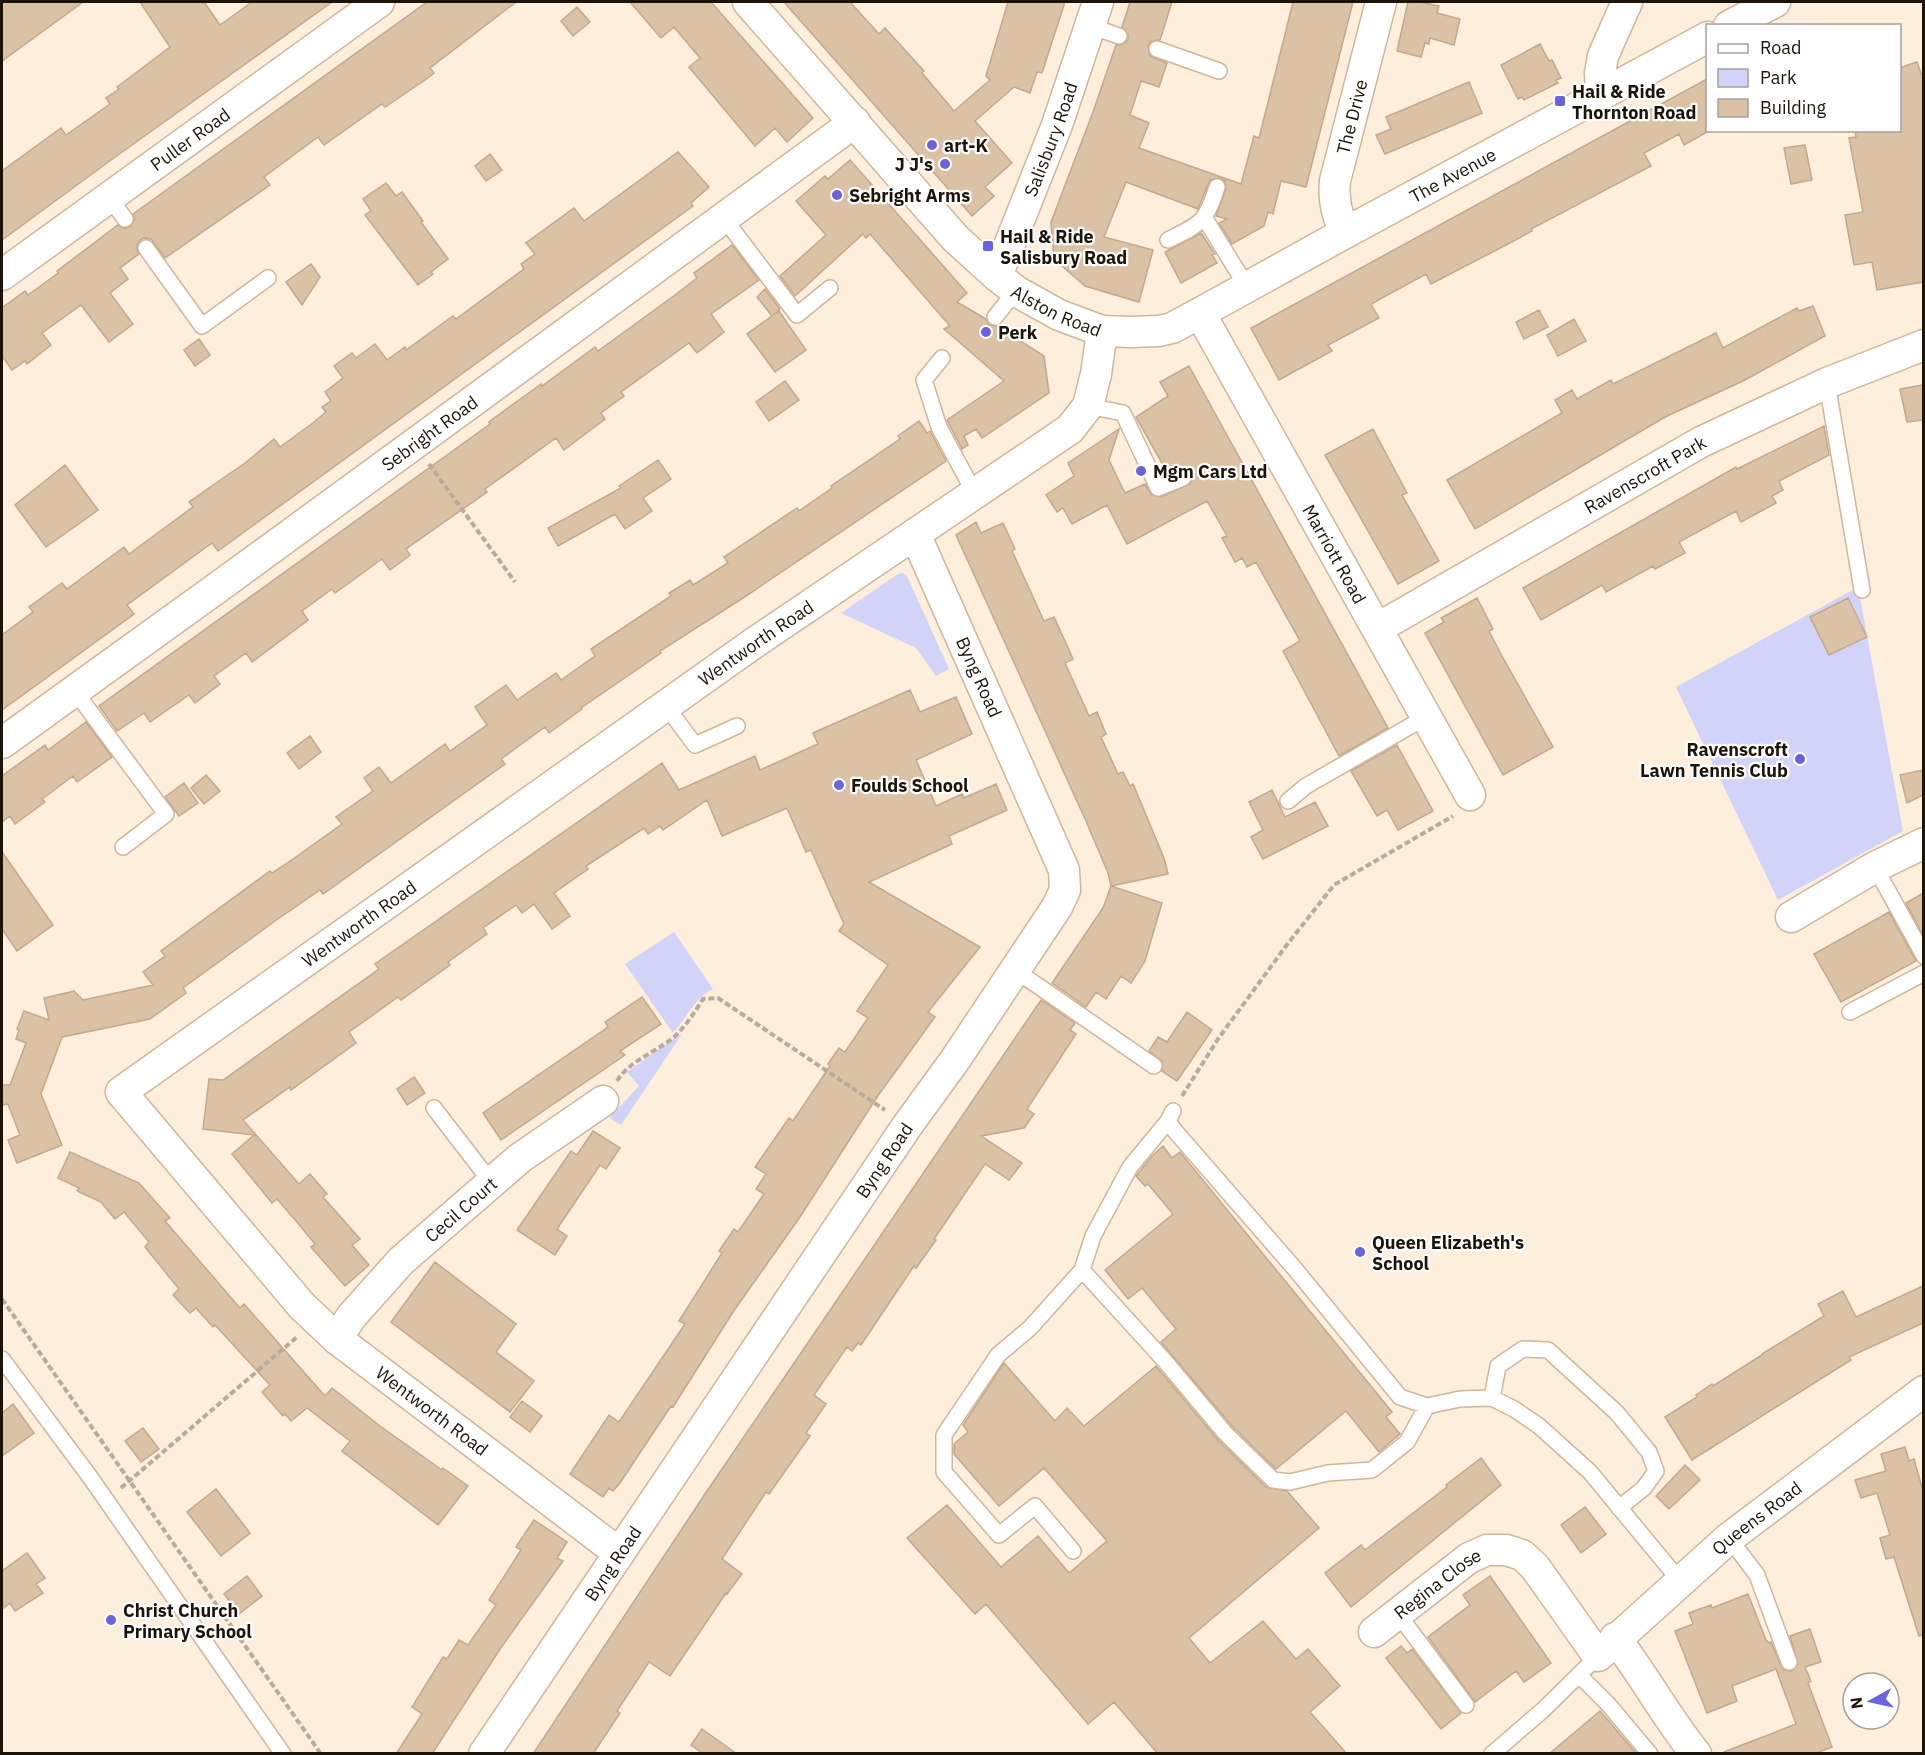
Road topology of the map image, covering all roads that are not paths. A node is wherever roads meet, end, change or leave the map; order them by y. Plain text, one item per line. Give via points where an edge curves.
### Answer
1 (379, 2) edge
2 (748, 2) edge
3 (1381, 2) edge
4 (1627, 2) edge
5 (1775, 2) edge
6 (1094, 14) edge
7 (1733, 24) edge
8 (1119, 36) dead end
9 (1706, 38) edge
10 (1157, 49) dead end
11 (1219, 71) dead end
12 (1601, 94) junction
13 (855, 122) junction
14 (1217, 187) dead end
15 (723, 217) junction
16 (1204, 217) junction
17 (1345, 233) junction
18 (1167, 240) dead end
19 (146, 248) dead end
20 (2, 275) edge
21 (268, 278) dead end
22 (1007, 284) junction
23 (1246, 287) junction
24 (830, 288) dead end
25 (1200, 313) junction
26 (995, 316) dead end
27 (1102, 331) junction
28 (1923, 345) edge
29 (942, 357) dead end
30 (1827, 383) junction
31 (1088, 406) junction
32 (1183, 478) dead end
33 (975, 494) junction
34 (915, 534) junction
35 (1862, 590) dead end
36 (1378, 628) junction
37 (75, 690) junction
38 (666, 706) junction
39 (1426, 717) junction
40 (736, 726) dead end
41 (2, 743) edge
42 (1288, 801) dead end
43 (1464, 804) road end
44 (1923, 843) edge
45 (123, 847) dead end
46 (1875, 867) junction
47 (1791, 917) dead end
48 (1923, 956) edge
49 (1015, 970) junction
50 (1923, 973) edge
51 (1850, 1012) dead end
52 (1154, 1066) dead end
53 (603, 1101) road end
54 (434, 1108) dead end
55 (491, 1182) junction
56 (1082, 1270) junction
57 (327, 1330) junction
58 (2, 1359) edge
59 (1923, 1391) edge
60 (1492, 1398) junction
61 (1427, 1406) junction
62 (1620, 1508) junction
63 (1729, 1538) junction
64 (1073, 1551) dead end
65 (620, 1552) junction
66 (1680, 1581) junction
67 (1398, 1614) junction
68 (1374, 1632) dead end
69 (1597, 1656) junction
70 (1789, 1662) dead end
71 (1466, 1705) dead end
72 (283, 1754) edge
73 (484, 1754) edge
74 (1492, 1754) edge
75 (1650, 1754) edge
76 (1696, 1754) edge

1 - 20 street, Puller Road via 117,208
2 - 13 street, Alston Road
3 - 17 street, The Drive via 1335,181 1333,198
4 - 12 street via 1604,56
5 - 7 street
6 - 8 lane
6 - 22 street, Salisbury Road
9 - 12 street, The Avenue
10 - 11 lane
12 - 17 street, The Avenue
13 - 15 street, Sebright Road
13 - 22 street, Alston Road via 956,239
14 - 16 lane
15 - 24 lane via 797,315
15 - 37 street, Sebright Road
16 - 18 lane
16 - 23 lane
17 - 23 street, The Avenue
19 - 21 lane via 202,326
22 - 26 lane
22 - 27 street, Alston Road via 1059,315
23 - 25 street, The Avenue
25 - 27 street, Alston Road via 1159,332
25 - 36 street, Marriott Road
27 - 31 street, Wentworth Road
28 - 30 street, Ravenscroft Park
29 - 33 lane via 924,380 939,427
30 - 35 lane
30 - 36 street, Ravenscroft Park via 1701,442
31 - 32 lane via 1123,413 1158,488
31 - 33 street, Wentworth Road via 1070,429
33 - 34 street, Wentworth Road
34 - 38 street, Wentworth Road
34 - 49 street, Byng Road via 1064,870 1065,890 1057,907
36 - 39 street, Marriott Road
37 - 41 street, Sebright Road
37 - 45 lane via 166,814
38 - 40 lane via 695,745
38 - 57 street, Wentworth Road via 121,1092
39 - 42 lane via 1306,786
39 - 43 street, Marriott Road
44 - 46 street
46 - 47 street
46 - 48 lane
49 - 52 lane
49 - 65 street, Byng Road
50 - 51 lane
53 - 55 street, Cecil Court
54 - 55 lane
55 - 57 street, Cecil Court via 401,1261 351,1317
56 - 61 lane via 1225,1433 1273,1480 1290,1482 1328,1473 1372,1470 1407,1442
56 - 61 lane via 1093,1236 1130,1167 1170,1116 1400,1397
56 - 64 lane via 1030,1328 998,1355 944,1435 944,1472 999,1536 1035,1506
57 - 65 street, Wentworth Road
58 - 72 lane
59 - 63 street, Queens Road
60 - 61 lane
60 - 62 lane via 1539,1426 1590,1472
60 - 62 lane via 1498,1366 1523,1349 1548,1350 1557,1357 1617,1413 1649,1452 1656,1471 1644,1488
62 - 66 lane
63 - 66 street, Queens Road
63 - 70 lane via 1757,1575
65 - 73 street, Byng Road
66 - 69 street, Queens Road
67 - 68 street, Regina Close
67 - 69 street, Regina Close via 1468,1558 1487,1550 1506,1550 1522,1555 1535,1567
67 - 71 lane
69 - 74 lane via 1544,1710
69 - 75 lane via 1608,1704
69 - 76 street, Regina Close via 1636,1665

